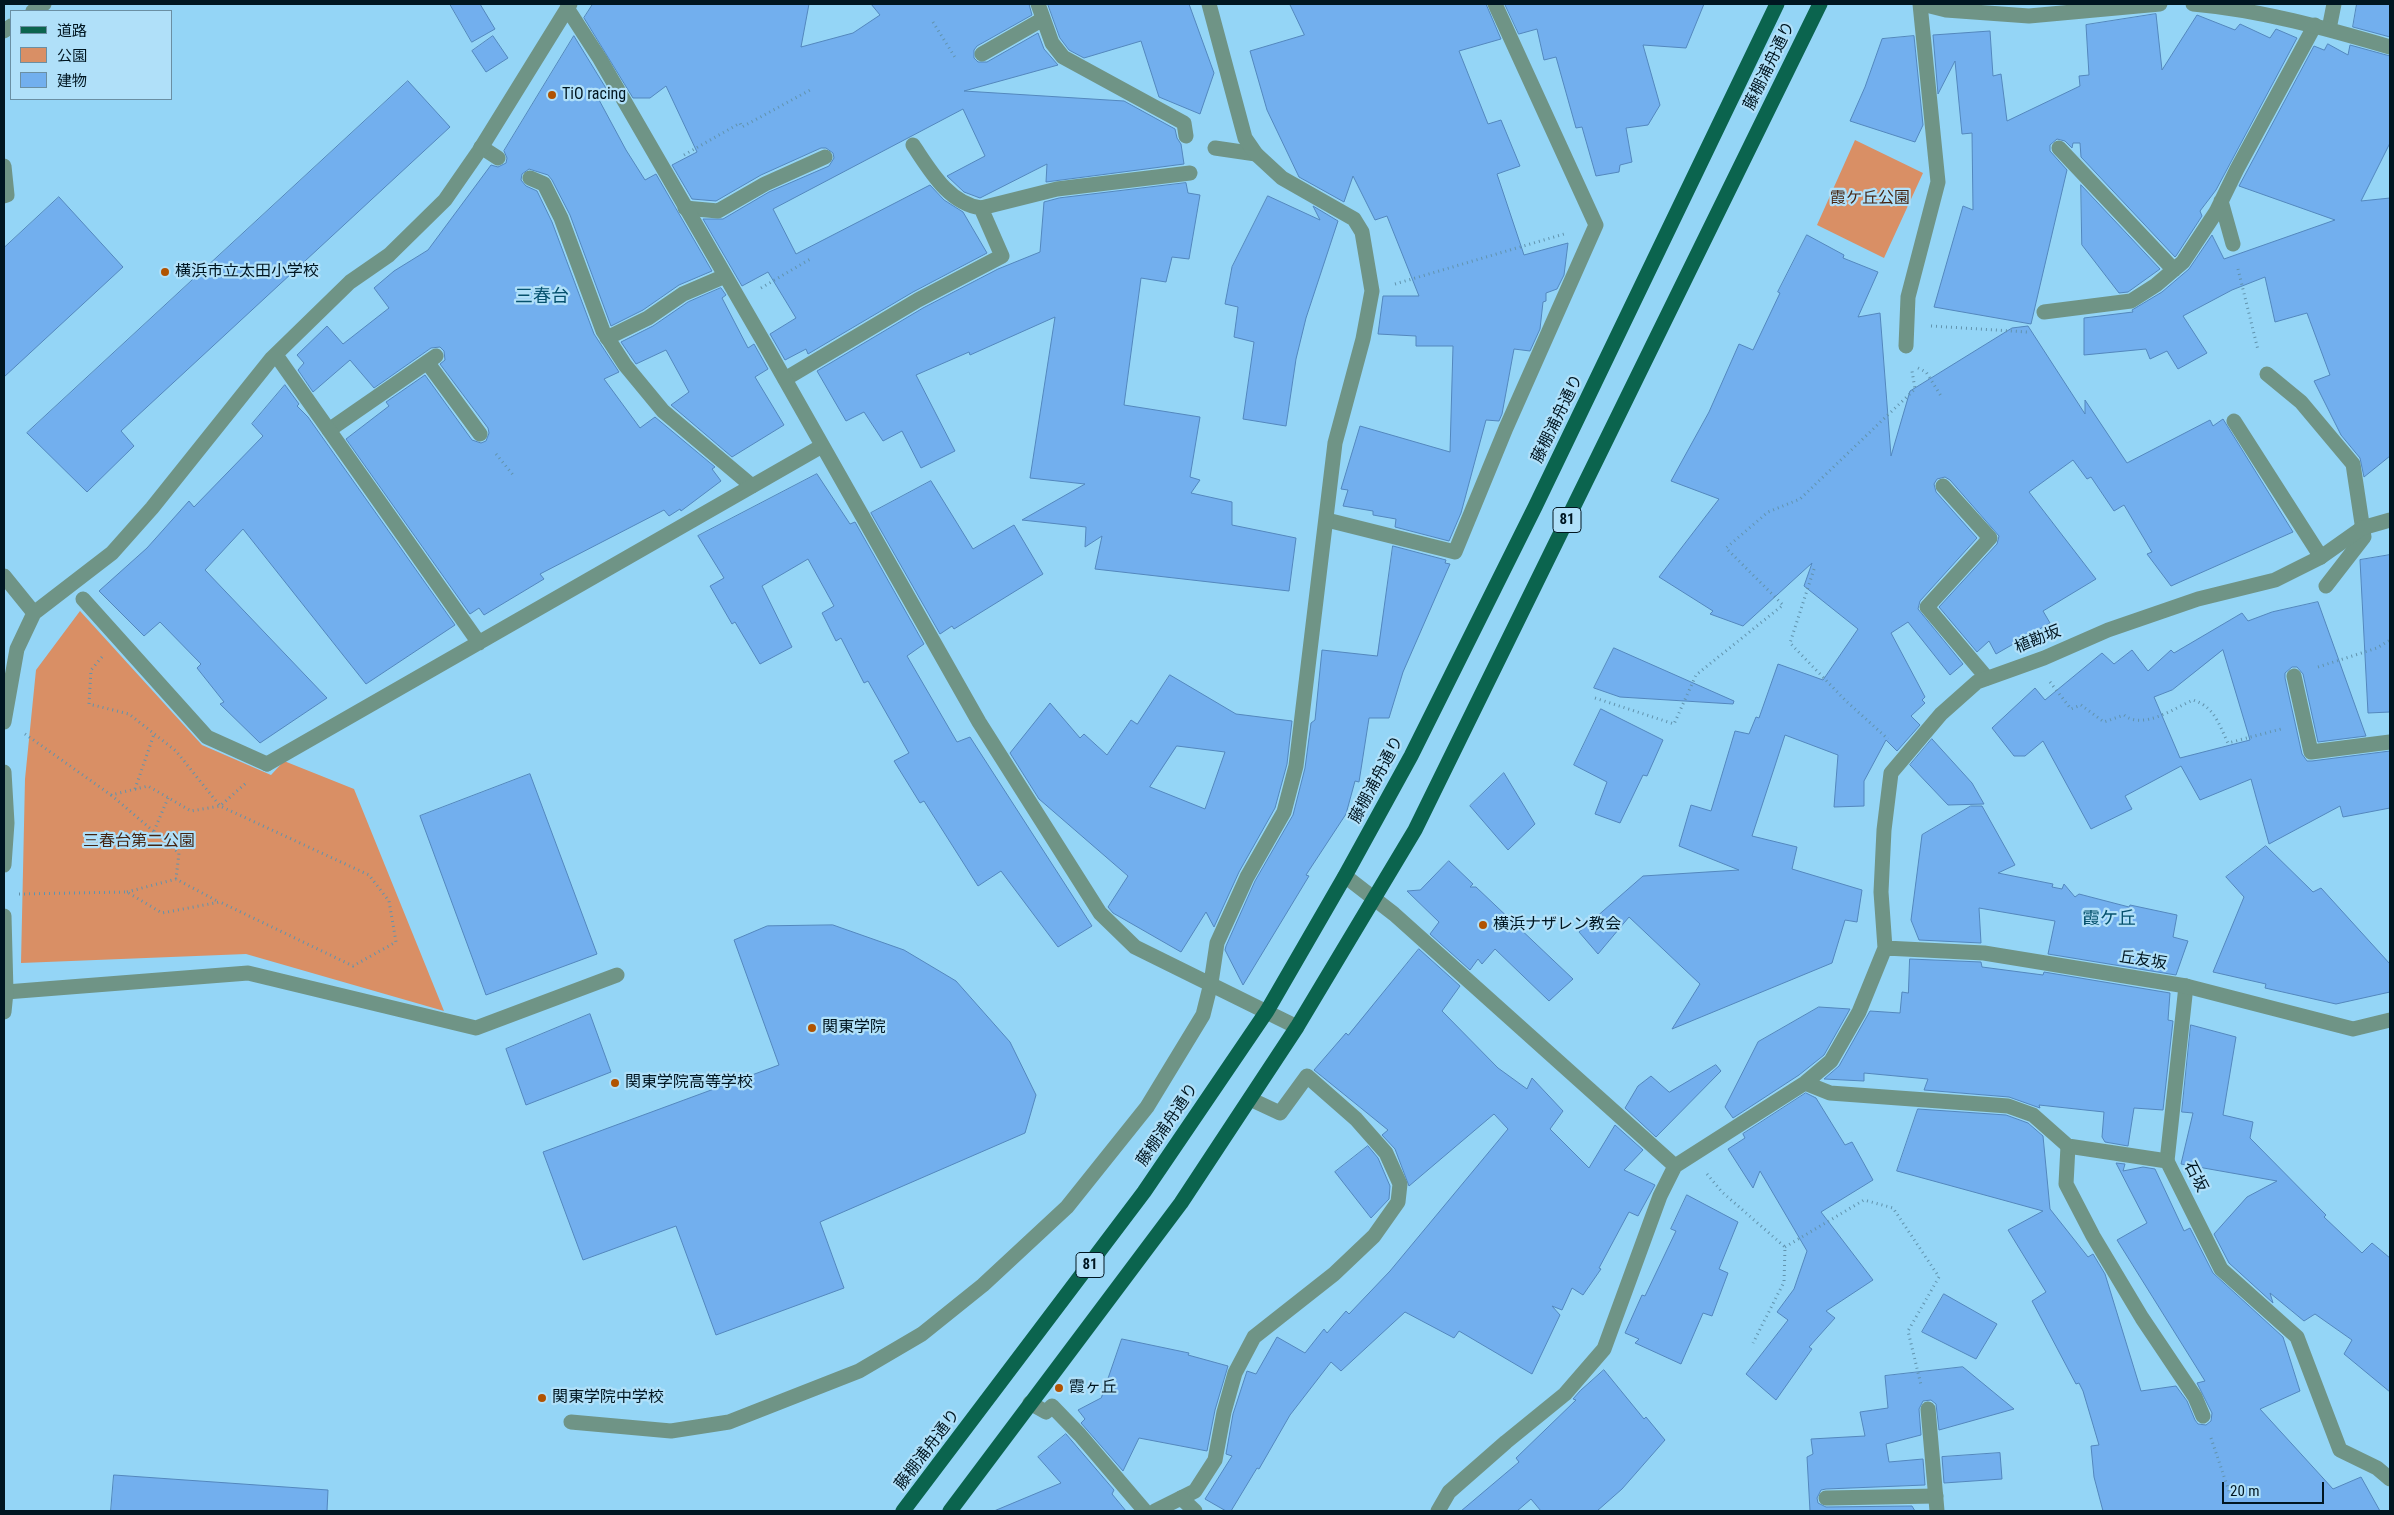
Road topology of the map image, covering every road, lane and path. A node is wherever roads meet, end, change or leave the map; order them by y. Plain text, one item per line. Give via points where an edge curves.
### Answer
1 (1038, 4) edge
2 (1209, 4) edge
3 (1495, 4) edge
4 (1777, 4) edge
5 (1820, 4) edge
6 (1921, 4) edge
7 (2160, 4) edge
8 (2193, 4) edge
9 (2334, 4) edge
10 (568, 6) edge
11 (1995, 9) edge
12 (1043, 19) junction
13 (2322, 27) junction
14 (2390, 47) edge
15 (982, 54) dead end
16 (812, 89) dead end
17 (1186, 136) dead end
18 (913, 145) dead end
19 (481, 147) junction
20 (1215, 148) dead end
21 (2059, 148) dead end
22 (1256, 154) junction
23 (825, 157) dead end
24 (498, 158) dead end
25 (4, 166) edge
26 (661, 168) junction
27 (1190, 173) dead end
28 (530, 178) dead end
29 (4, 196) edge
30 (2221, 201) junction
31 (685, 208) junction
32 (981, 208) junction
33 (1596, 225) junction
34 (2233, 244) joint
35 (812, 258) dead end
36 (2174, 270) junction
37 (725, 276) junction
38 (760, 289) dead end
39 (1372, 291) junction
40 (2044, 312) joint
41 (1907, 325) junction
42 (607, 338) junction
43 (1906, 346) dead end
44 (276, 355) junction
45 (2267, 374) joint
46 (785, 379) junction
47 (1941, 396) dead end
48 (2234, 421) dead end
49 (328, 430) junction
50 (480, 434) dead end
51 (822, 446) junction
52 (752, 486) junction
53 (1943, 486) dead end
54 (1327, 520) junction
55 (2390, 520) edge
56 (2362, 528) junction
57 (2321, 557) junction
58 (1814, 570) dead end
59 (4, 576) edge
60 (2326, 586) dead end
61 (83, 599) dead end
62 (34, 613) junction
63 (118, 638) junction
64 (2390, 640) edge
65 (479, 643) junction
66 (2294, 676) joint
67 (1987, 678) junction
68 (2048, 679) dead end
69 (1595, 698) dead end
70 (4, 721) edge
71 (2305, 723) junction
72 (154, 734) junction
73 (1887, 738) dead end
74 (2390, 742) edge
75 (267, 764) junction
76 (4, 772) edge
77 (135, 789) junction
78 (111, 794) junction
79 (168, 798) junction
80 (220, 806) junction
81 (154, 831) junction
82 (4, 865) edge
83 (1345, 876) junction
84 (176, 879) junction
85 (127, 892) junction
86 (13, 894) dead end
87 (1375, 898) junction
88 (220, 902) junction
89 (4, 916) edge
90 (1885, 948) junction
91 (617, 975) dead end
92 (1211, 983) junction
93 (2186, 986) junction
94 (6, 992) junction
95 (1267, 1011) junction
96 (4, 1012) edge
97 (2390, 1020) edge
98 (1297, 1027) junction
99 (1805, 1083) junction
100 (1250, 1099) junction
101 (2068, 1146) junction
102 (1692, 1157) junction
103 (2167, 1160) junction
104 (1675, 1166) junction
105 (1785, 1248) junction
106 (1753, 1343) dead end
107 (1030, 1403) junction
108 (1928, 1409) joint
109 (2203, 1416) joint
110 (571, 1422) dead end
111 (2390, 1479) edge
112 (1181, 1498) junction
113 (1826, 1498) dead end
114 (2232, 1500) dead end
115 (1937, 1504) edge
116 (903, 1511) edge
117 (950, 1511) edge
118 (1146, 1511) edge
119 (1156, 1511) edge
120 (1195, 1511) edge
121 (1438, 1511) edge

1 - 12 street
2 - 22 street via 1245,138
3 - 33 street
4 - 83 main road, 藤棚浦舟通り / 81 via 1411,756
5 - 87 main road, 藤棚浦舟通り / 81 via 1415,830
6 - 11 street via 1946,10
6 - 41 street via 1938,182 1908,297
7 - 11 street via 2029,16
8 - 13 street via 2237,8
9 - 13 street
10 - 19 street
10 - 26 street
12 - 15 street
12 - 17 street via 1052,43 1063,57 1184,123
13 - 14 street
13 - 30 street
16 - 26 path via 742,127 740,123
18 - 32 street via 950,193 971,207
19 - 24 street
19 - 44 street via 445,200 389,254 350,282
20 - 22 street
21 - 36 street
22 - 39 street via 1282,178 1354,219 1362,232
23 - 31 street via 765,184 718,211
25 - 29 street via 7,195
26 - 31 street
27 - 32 street via 1057,189
28 - 42 street via 544,184 561,218
30 - 34 street
30 - 36 street via 2183,262
31 - 37 street
32 - 46 street via 1002,256 918,300
33 - 39 path
33 - 54 street via 1455,552
34 - 45 path via 2261,363
35 - 38 path
36 - 40 street via 2131,301
37 - 42 street via 683,294 648,318
37 - 46 street
39 - 54 street via 1363,339 1335,443
40 - 41 path via 2038,333
41 - 43 street
42 - 52 street via 663,411
44 - 49 street
44 - 62 street via 112,553
45 - 56 street via 2301,402 2353,464
46 - 51 street
47 - 69 path via 1926,372 1910,364 1915,389 1800,498 1768,512 1726,548 1783,605 1696,675 1674,724
48 - 57 street
49 - 50 street via 431,359
49 - 65 street
51 - 52 street
51 - 92 street via 979,722 1100,913 1135,947
52 - 65 street
53 - 67 street via 1990,538 1926,607
54 - 92 street via 1296,766 1284,812 1247,877 1217,943
55 - 56 street, 植勘坂
56 - 57 street, 植勘坂
56 - 60 street via 2364,537
57 - 67 street, 植勘坂 via 2276,580 2198,599 2108,630
58 - 73 path via 1790,643
59 - 62 street
61 - 63 street
62 - 70 street via 17,649
63 - 72 path via 91,670 89,704 130,714
63 - 75 street via 207,737
64 - 66 path via 2377,648
65 - 75 street
66 - 71 street
67 - 90 street, 植勘坂 via 1977,682 1941,714 1891,773 1881,892
68 - 71 path via 2071,709 2081,705 2104,722 2124,714 2132,721 2142,722 2193,700 2214,713 2228,743
70 - 78 path
71 - 74 street via 2312,752
72 - 77 path
72 - 80 path via 176,751
75 - 80 path
76 - 82 street via 7,823
77 - 78 path
77 - 79 path via 148,786
78 - 81 path
79 - 80 path via 191,811
79 - 81 path
80 - 88 path via 370,875 389,901 396,942 353,966
81 - 84 path via 179,853
83 - 87 street
83 - 95 main road, 藤棚浦舟通り / 81
84 - 85 path
84 - 88 path
85 - 86 path
85 - 88 path via 162,914
87 - 98 main road, 藤棚浦舟通り / 81
87 - 104 street
89 - 94 street
90 - 93 street, 丘友坂 via 1984,953
90 - 99 street via 1859,1012 1831,1061
91 - 94 street via 476,1028 248,973
92 - 95 street
92 - 110 street via 1203,1015 1147,1106 1067,1207 983,1285 922,1334 859,1371 729,1422 671,1431
93 - 97 street, 丘友坂 via 2353,1029
93 - 103 street
94 - 96 street
95 - 98 street
95 - 116 main road, 藤棚浦舟通り / 81 via 1144,1192
98 - 100 main road, 藤棚浦舟通り / 81
99 - 101 street via 1830,1093 2008,1106 2034,1115
99 - 102 street
100 - 107 main road, 藤棚浦舟通り / 81 via 1180,1204
100 - 112 street via 1280,1113 1307,1076 1356,1119 1386,1153 1400,1184 1398,1202 1374,1236 1334,1274 1254,1337 1235,1373 1215,1460 1195,1491
101 - 103 street, 石坂
101 - 109 street via 2066,1184 2093,1236 2195,1397
102 - 104 street
102 - 105 path via 1722,1192
103 - 111 street, 石坂 via 2221,1269 2297,1337 2340,1450 2377,1468
104 - 121 street via 1660,1196 1604,1349 1565,1394 1449,1492
105 - 106 path via 1784,1282
105 - 108 path via 1864,1200 1893,1208 1939,1277 1908,1331
107 - 117 main road, 藤棚浦舟通り / 81
107 - 118 street via 1046,1412 1052,1406
108 - 115 street
109 - 114 path
112 - 119 street
112 - 120 street
113 - 115 street

